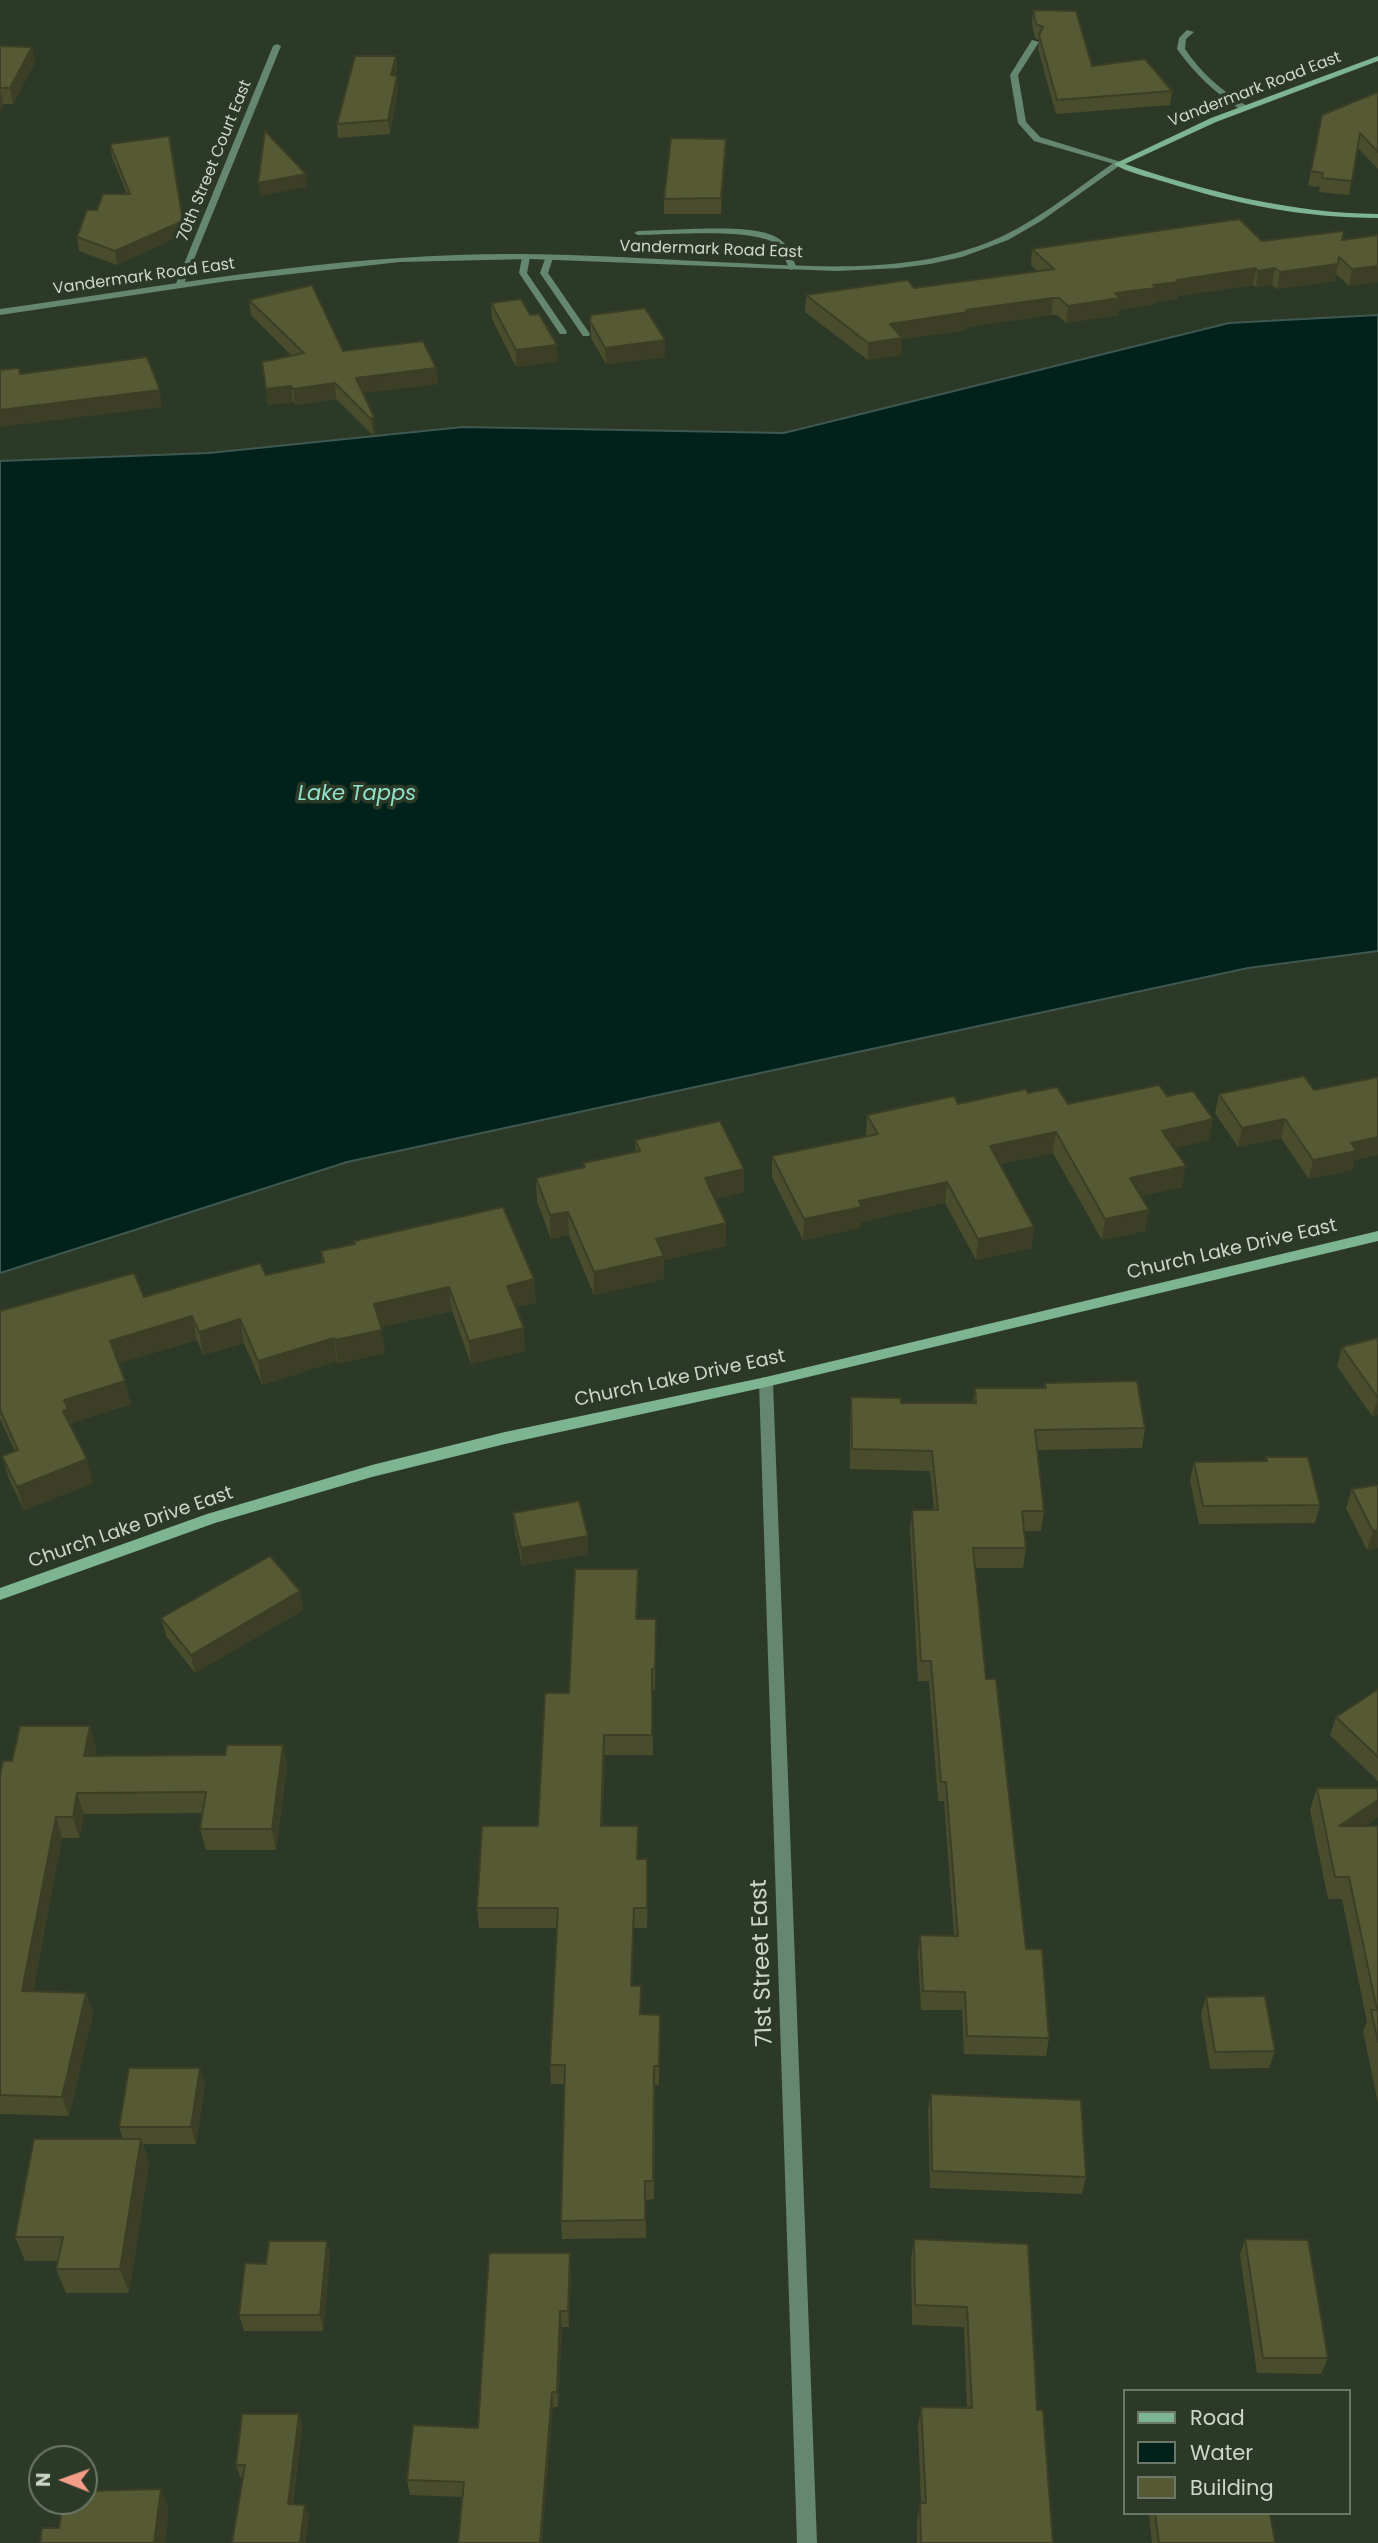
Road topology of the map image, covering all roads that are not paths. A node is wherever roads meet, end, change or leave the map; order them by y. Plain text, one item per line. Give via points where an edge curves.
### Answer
1 (1190, 32) dead end
2 (1035, 42) edge
3 (277, 47) dead end
4 (1378, 58) edge
5 (1244, 107) junction
6 (1118, 164) junction
7 (1378, 216) edge
8 (638, 233) dead end
9 (526, 257) junction
10 (549, 258) junction
11 (793, 268) junction
12 (179, 286) junction
13 (0, 312) edge
14 (563, 332) dead end
15 (586, 334) dead end
16 (1378, 1236) edge
17 (765, 1381) junction
18 (0, 1594) edge
19 (807, 2543) edge

1 - 5 street via 1183,37 1181,49 1189,61 1218,92
2 - 6 street via 1014,75 1022,123 1037,139
3 - 12 street, 70th Street Court East
4 - 5 street, Vandermark Road East
5 - 6 street, Vandermark Road East
6 - 7 street via 1255,205 1315,214
6 - 11 street, Vandermark Road East via 1032,224 985,247 908,263
8 - 11 street via 768,236 779,242
9 - 10 street, Vandermark Road East
9 - 12 street, Vandermark Road East via 386,260
9 - 14 street via 523,273
10 - 11 street, Vandermark Road East
10 - 15 street via 544,273
12 - 13 street, Vandermark Road East
16 - 17 street, Church Lake Drive East
17 - 18 street, Church Lake Drive East via 372,1471 212,1518
17 - 19 street, 71st Street East

